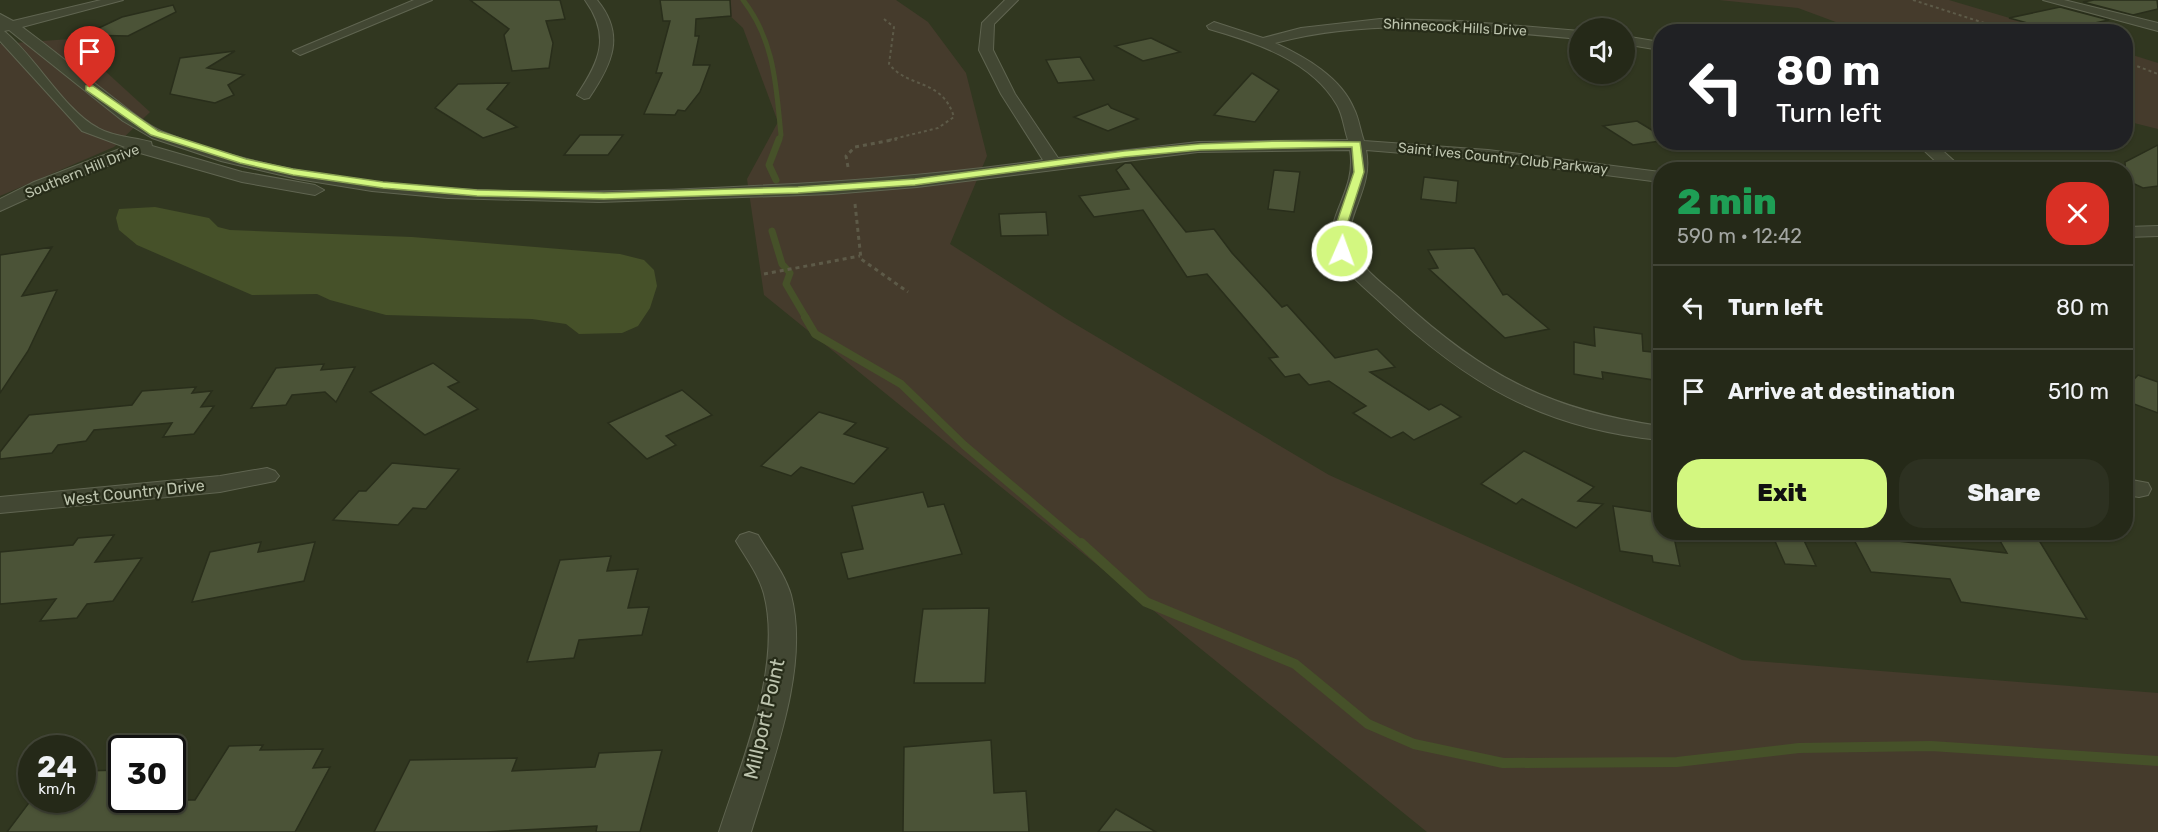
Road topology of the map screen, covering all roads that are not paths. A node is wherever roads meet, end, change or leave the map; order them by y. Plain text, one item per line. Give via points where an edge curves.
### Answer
1 (117, 0) edge
2 (426, 0) edge
3 (591, 0) edge
4 (1011, 0) edge
5 (2049, 0) edge
6 (1214, 26) dead end
7 (3, 27) edge
8 (2158, 27) edge
9 (1569, 34) edge
10 (1262, 42) junction
11 (1635, 42) edge
12 (1653, 45) edge
13 (300, 51) dead end
14 (584, 95) dead end
15 (166, 137) junction
16 (1357, 144) junction
17 (140, 147) junction
18 (1932, 150) edge
19 (1947, 162) edge
20 (1053, 163) junction
21 (1653, 176) edge
22 (915, 182) junction
23 (0, 206) edge
24 (2133, 231) edge
25 (2158, 231) edge
26 (1653, 433) edge
27 (267, 476) dead end
28 (0, 505) edge
29 (749, 540) dead end
30 (735, 832) edge

1 - 7 street
2 - 13 street via 374,19 333,41
3 - 14 street via 606,22 609,37 607,53
4 - 20 street via 988,23 986,50 1008,94
5 - 8 street
6 - 10 street
7 - 15 street, Saint Ives Country Club Parkway via 37,43 75,78 124,114
7 - 17 street, Saint Ives Country Club Parkway via 64,106 89,130
9 - 10 street, Shinnecock Hills Drive via 1440,24 1364,23 1314,28
10 - 16 street via 1300,61 1330,85 1346,107
11 - 12 street
15 - 17 street, Southern Hill Drive
15 - 22 street, Saint Ives Country Club Parkway via 293,172 477,193 680,195
16 - 20 street, Saint Ives Country Club Parkway via 1200,147
16 - 21 street, Saint Ives Country Club Parkway via 1514,156
16 - 26 street via 1359,172 1340,231 1342,251 1353,267 1446,350 1492,382 1562,412
17 - 22 street, Saint Ives Country Club Parkway via 269,184 387,200 531,208 682,210 899,191
17 - 23 street, Southern Hill Drive
18 - 19 street
20 - 22 street, Saint Ives Country Club Parkway
24 - 25 street
27 - 28 street, West Country Drive
29 - 30 street, Millport Point via 777,594 782,638 770,711

